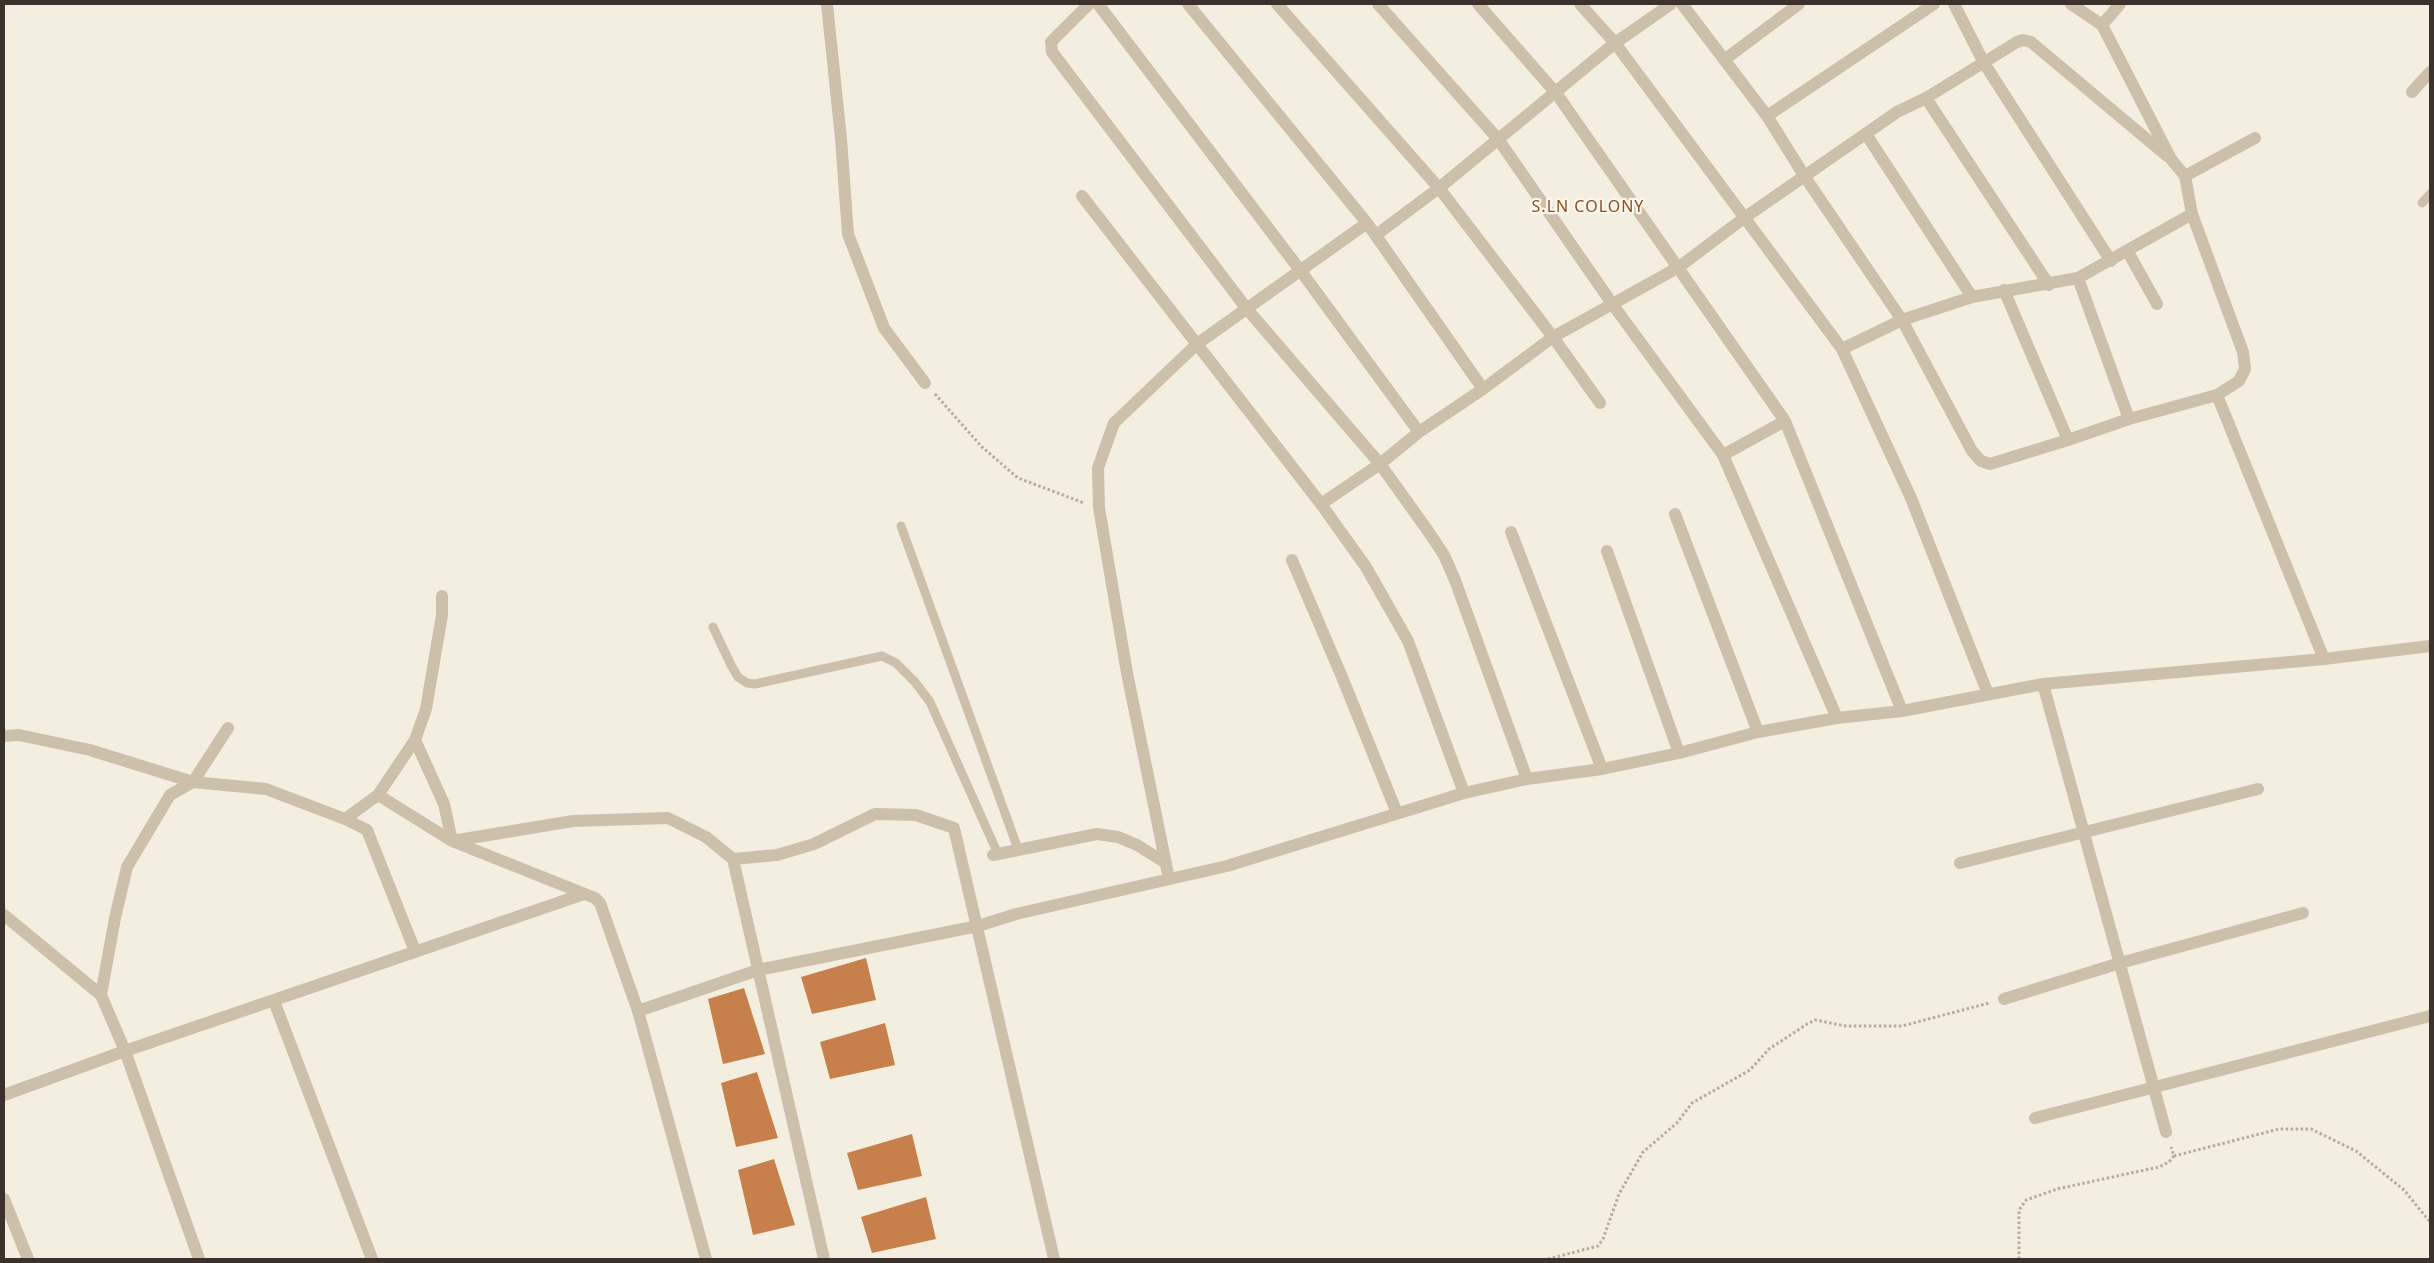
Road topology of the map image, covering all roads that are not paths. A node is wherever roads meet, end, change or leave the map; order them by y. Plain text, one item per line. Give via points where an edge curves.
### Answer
1 (827, 4) edge
2 (1089, 4) edge
3 (1098, 4) edge
4 (1188, 4) edge
5 (1278, 4) edge
6 (1378, 4) edge
7 (1478, 4) edge
8 (1580, 4) edge
9 (1671, 4) edge
10 (1682, 4) edge
11 (1799, 4) edge
12 (1934, 4) edge
13 (1954, 4) edge
14 (2071, 4) edge
15 (2120, 4) edge
16 (2102, 25) junction
17 (1615, 43) junction
18 (1724, 60) junction
19 (1984, 63) junction
20 (2430, 72) edge
21 (2412, 92) dead end
22 (1556, 93) junction
23 (1926, 98) junction
24 (1767, 116) junction
25 (1866, 134) junction
26 (2255, 138) dead end
27 (1498, 140) junction
28 (2171, 159) junction
29 (2185, 176) junction
30 (1805, 177) junction
31 (1440, 188) junction
32 (2430, 194) edge
33 (1082, 196) dead end
34 (2422, 204) dead end
35 (2192, 214) junction
36 (1744, 218) junction
37 (1367, 223) junction
38 (1376, 234) junction
39 (2128, 252) junction
40 (2111, 261) junction
41 (1679, 267) junction
42 (1300, 270) junction
43 (2078, 278) junction
44 (2049, 285) junction
45 (2004, 290) junction
46 (1972, 298) junction
47 (2157, 304) dead end
48 (1613, 305) junction
49 (1247, 308) junction
50 (1902, 320) junction
51 (1553, 337) junction
52 (1197, 344) junction
53 (1842, 349) junction
54 (925, 383) road end
55 (1483, 389) junction
56 (2217, 395) junction
57 (1600, 403) dead end
58 (2129, 419) junction
59 (1785, 421) junction
60 (1419, 432) junction
61 (2068, 440) junction
62 (1722, 455) junction
63 (1380, 464) junction
64 (1321, 504) junction
65 (1675, 514) dead end
66 (901, 526) dead end
67 (1511, 532) dead end
68 (1607, 551) dead end
69 (1292, 560) dead end
70 (442, 596) dead end
71 (714, 627) dead end
72 (2430, 646) edge
73 (2324, 658) junction
74 (2042, 684) junction
75 (1988, 694) junction
76 (1902, 711) junction
77 (1837, 718) junction
78 (228, 728) dead end
79 (1758, 732) junction
80 (4, 736) edge
81 (415, 740) junction
82 (1679, 754) junction
83 (1602, 769) junction
84 (1527, 779) junction
85 (193, 782) junction
86 (2258, 789) dead end
87 (1464, 793) junction
88 (378, 795) junction
89 (1397, 814) junction
90 (346, 819) junction
91 (2084, 833) junction
92 (452, 841) junction
93 (1018, 849) junction
94 (996, 854) joint
95 (733, 859) junction
96 (1166, 862) junction
97 (1960, 864) dead end
98 (1169, 879) junction
99 (584, 894) junction
100 (2303, 913) dead end
101 (4, 915) edge
102 (978, 926) junction
103 (415, 951) junction
104 (2120, 963) junction
105 (758, 970) junction
106 (101, 995) junction
107 (2004, 999) road end
108 (274, 1001) junction
109 (638, 1011) junction
110 (2430, 1016) edge
111 (125, 1051) junction
112 (2154, 1088) junction
113 (4, 1095) edge
114 (2035, 1118) dead end
115 (2166, 1132) road end
116 (4, 1199) edge
117 (1053, 1258) edge
118 (28, 1259) edge
119 (199, 1259) edge
120 (372, 1259) edge
121 (706, 1259) edge
122 (824, 1259) edge
123 (1040, 1259) edge

1 - 54 street via 848,234 884,328
2 - 49 street via 1051,42 1052,52
3 - 42 street
4 - 37 street
5 - 31 street
6 - 27 street
7 - 22 street
8 - 17 street
9 - 17 street
10 - 18 street
11 - 18 street
12 - 24 street
13 - 19 street
14 - 16 street
15 - 16 street
16 - 28 street
17 - 22 street
17 - 36 street
18 - 24 street
19 - 23 street
19 - 28 street via 2017,42 2031,42
19 - 40 street
20 - 21 street
22 - 27 street
22 - 41 street
23 - 25 street via 1897,112
23 - 44 street
24 - 30 street
25 - 30 street
25 - 46 street
26 - 29 street
27 - 31 street
27 - 48 street
28 - 29 street
29 - 35 street
30 - 36 street
30 - 50 street
31 - 38 street
31 - 51 street
32 - 34 lane
33 - 52 street
35 - 39 street
35 - 56 street via 2243,352 2245,369 2240,381
36 - 41 street
36 - 53 street
37 - 38 street
37 - 42 street
38 - 55 street
39 - 40 street
39 - 47 street
40 - 43 street
41 - 48 street
41 - 59 street
42 - 49 street
42 - 60 street
43 - 44 street
43 - 58 street
44 - 45 street
45 - 46 street
45 - 61 street
46 - 50 street
48 - 51 street
48 - 62 street
49 - 52 street
49 - 63 street
50 - 53 street
50 - 61 street via 1972,451 1981,461 1998,463
51 - 55 street
51 - 57 street
52 - 64 street
52 - 96 street via 1114,423 1098,468 1099,508 1127,673
53 - 75 street via 1911,498
55 - 60 street
56 - 58 street
56 - 73 street
58 - 61 street
59 - 62 street
59 - 76 street
60 - 63 street
62 - 77 street
63 - 64 street
63 - 84 street via 1444,555
64 - 87 street via 1366,567 1408,641
65 - 79 street
66 - 93 lane
67 - 83 street
68 - 82 street
69 - 89 street
70 - 81 street via 442,615 426,709
71 - 94 lane via 738,677 747,683 755,684 882,656 896,663 930,702
72 - 73 street
73 - 74 street
74 - 75 street
74 - 91 street
75 - 76 street
76 - 77 street
77 - 79 street
78 - 85 street
79 - 82 street
80 - 85 street via 19,735 90,750
81 - 88 street
81 - 92 street via 444,804
82 - 83 street
83 - 84 street
84 - 87 street
85 - 90 street via 266,789
85 - 106 street via 170,795 127,867
86 - 91 street
87 - 89 street
88 - 90 street
88 - 92 street
89 - 98 street via 1226,866
90 - 103 street via 367,830
91 - 97 street
91 - 104 street
92 - 95 street via 573,821 668,818 706,837
92 - 99 street
93 - 94 street
93 - 96 street via 1097,834 1118,837
95 - 102 street via 777,855 814,844 875,814 916,815 954,828
95 - 105 street
96 - 98 street
98 - 102 street via 1016,914
99 - 103 street
99 - 109 street via 595,898 604,909
100 - 104 street
101 - 106 street
102 - 105 street
102 - 117 street
103 - 108 street
104 - 107 street
104 - 112 street
105 - 109 street
105 - 122 street
106 - 111 street
108 - 111 street
108 - 120 street
109 - 121 street
110 - 112 street
111 - 113 street
111 - 119 street
112 - 114 street
112 - 115 street
116 - 118 street
117 - 123 street

